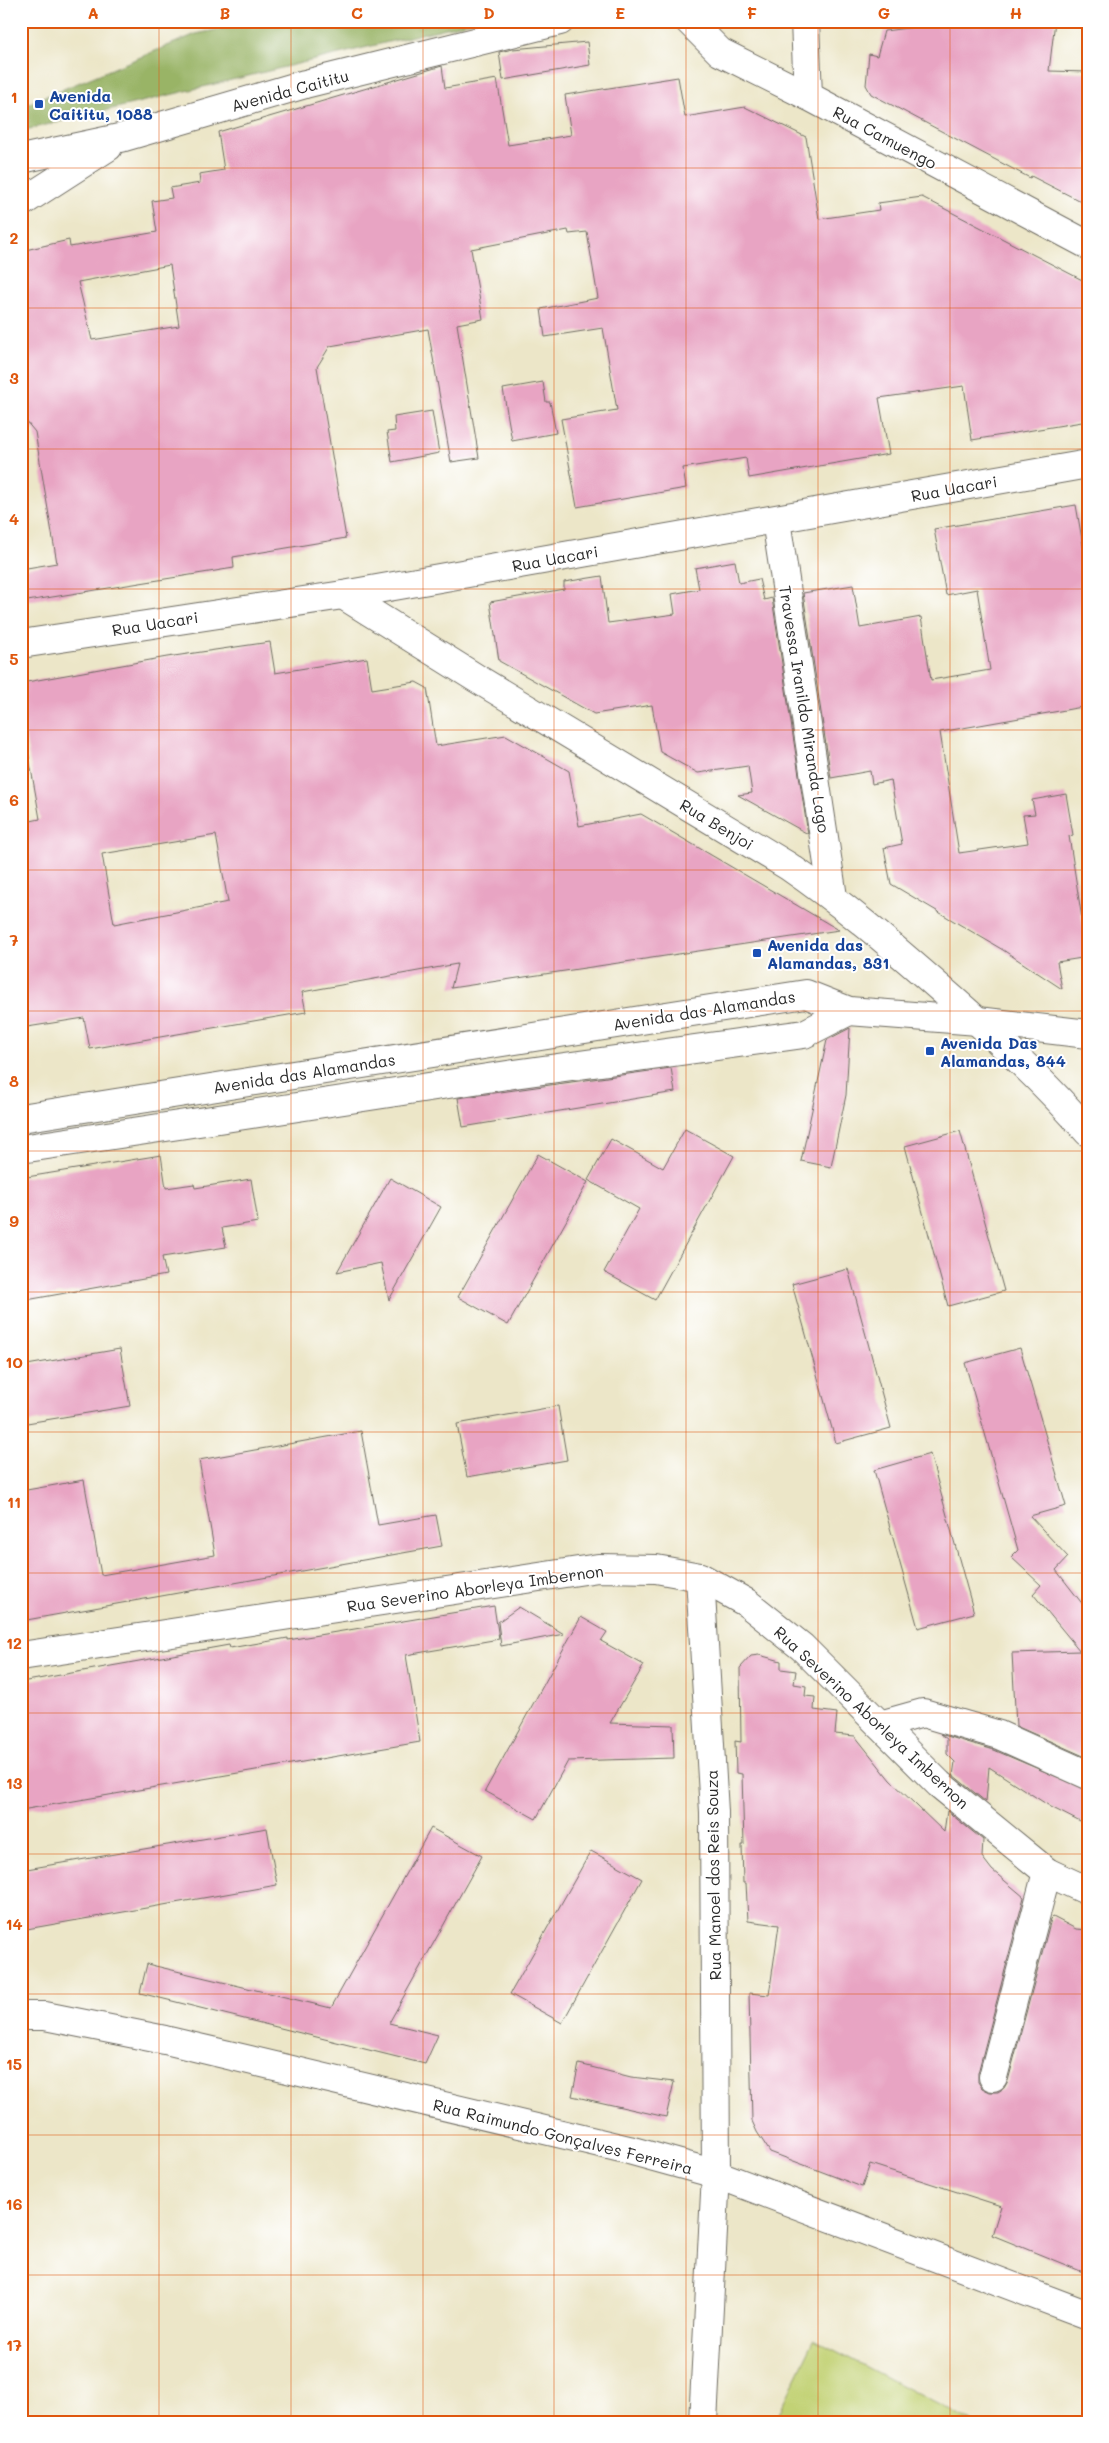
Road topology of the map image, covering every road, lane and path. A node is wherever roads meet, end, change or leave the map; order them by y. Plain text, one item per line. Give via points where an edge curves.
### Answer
1 (560, 21) edge
2 (689, 21) edge
3 (805, 21) edge
4 (808, 96) junction
5 (124, 137) junction
6 (21, 159) edge
7 (21, 203) edge
8 (1088, 245) edge
9 (1088, 464) edge
10 (776, 520) junction
11 (343, 595) junction
12 (21, 644) edge
13 (833, 897) junction
14 (849, 1011) junction
15 (978, 1021) junction
16 (1088, 1034) edge
17 (21, 1118) edge
18 (1088, 1132) edge
19 (21, 1149) edge
20 (700, 1577) junction
21 (21, 1656) edge
22 (880, 1725) junction
23 (1088, 1775) edge
24 (1047, 1872) junction
25 (1088, 1891) edge
26 (21, 2016) edge
27 (993, 2077) dead end
28 (716, 2174) junction
29 (1088, 2315) edge
30 (703, 2422) edge

1 - 5 street, Avenida Caititu via 305,84
2 - 4 street, Rua Camuengo via 720,52
3 - 4 street
4 - 8 street, Rua Camuengo
5 - 6 street, Avenida Caititu
5 - 7 street
9 - 10 street, Rua Uacari
10 - 11 street, Rua Uacari
10 - 13 street, Travessa Iranildo Miranda Lago
11 - 12 street, Rua Uacari
11 - 13 street, Rua Benjoi via 788,866
13 - 15 street, Rua Benjoi
14 - 15 street
14 - 17 street, Avenida das Alamandas via 806,994
14 - 19 street, Avenida das Alamandas via 804,1034 514,1074
15 - 16 street
15 - 18 street via 1029,1068
20 - 21 street, Rua Severino Aborleya Imbernon via 656,1569 598,1568
20 - 22 street, Rua Severino Aborleya Imbernon via 746,1603 802,1647
20 - 28 street, Rua Manoel dos Reis Souza via 714,1812
22 - 23 street via 923,1713 999,1735
22 - 24 street, Rua Severino Aborleya Imbernon via 939,1784
24 - 25 street, Rua Severino Aborleya Imbernon
24 - 27 street
26 - 28 street, Rua Raimundo Gonçalves Ferreira via 46,2016 165,2040 629,2150
28 - 29 street, Rua Raimundo Gonçalves Ferreira
28 - 30 street, Rua Manoel dos Reis Souza

